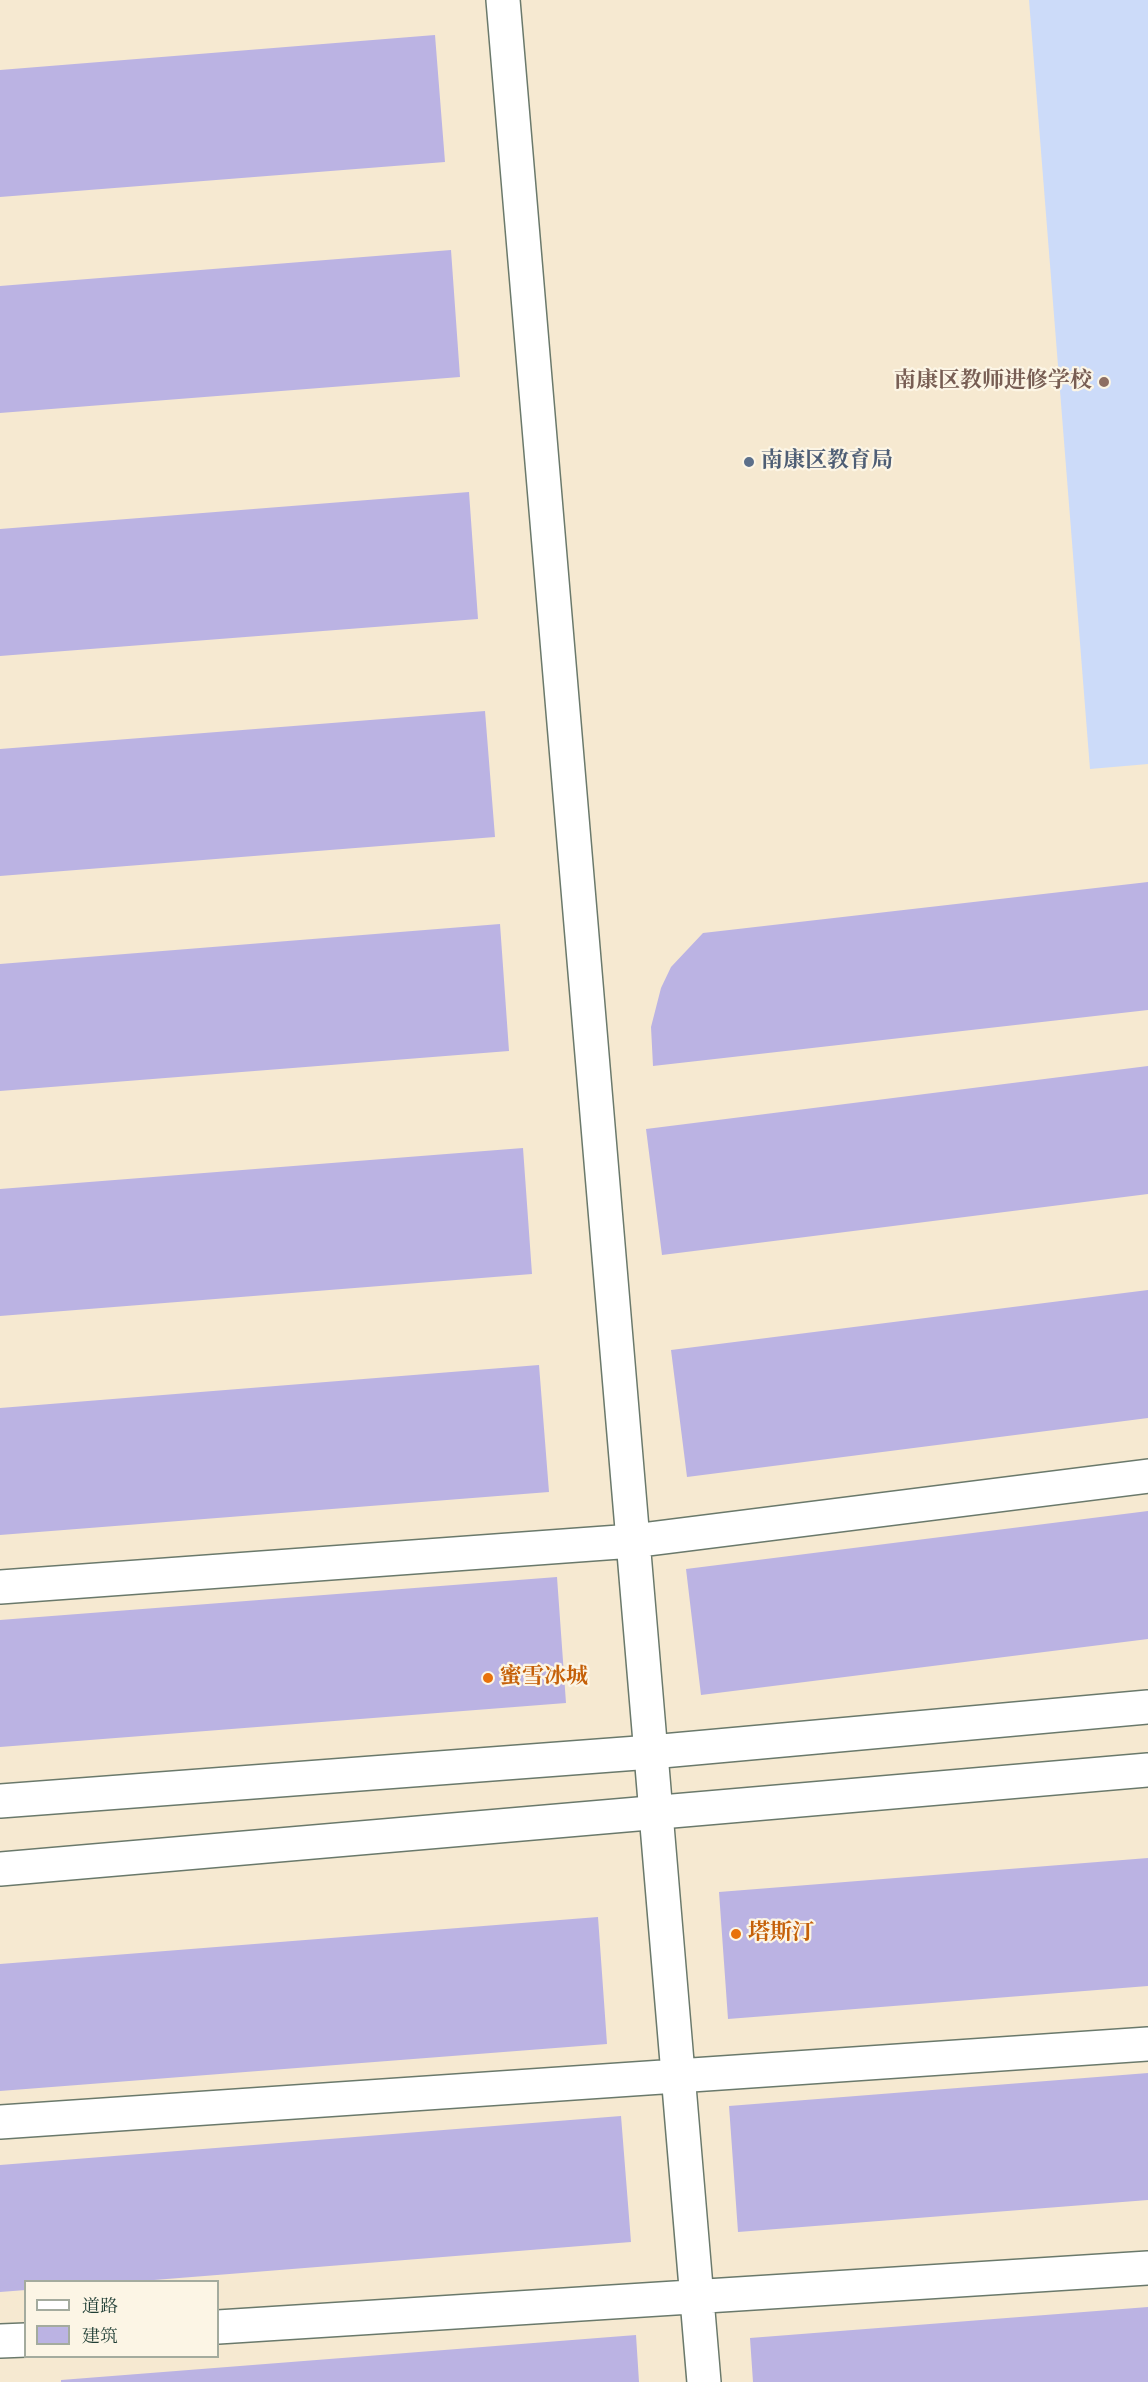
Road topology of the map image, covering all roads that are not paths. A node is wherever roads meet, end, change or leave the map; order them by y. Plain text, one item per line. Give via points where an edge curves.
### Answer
1 (503, 0) edge
2 (1148, 1476) edge
3 (633, 1541) junction
4 (0, 1587) edge
5 (1148, 1707) edge
6 (651, 1752) junction
7 (1148, 1770) edge
8 (0, 1800) edge
9 (656, 1812) junction
10 (0, 1869) edge
11 (1148, 2044) edge
12 (678, 2075) junction
13 (0, 2122) edge
14 (1148, 2268) edge
15 (697, 2297) junction
16 (219, 2327) edge
17 (24, 2340) edge
18 (0, 2341) edge
19 (704, 2382) edge

1 - 3 street
2 - 3 street
3 - 4 street
3 - 6 street
5 - 6 street
6 - 8 street
6 - 9 street
7 - 9 street
9 - 10 street
9 - 12 street
11 - 12 street
12 - 13 street
12 - 15 street
14 - 15 street
15 - 16 street
15 - 19 street
17 - 18 street

